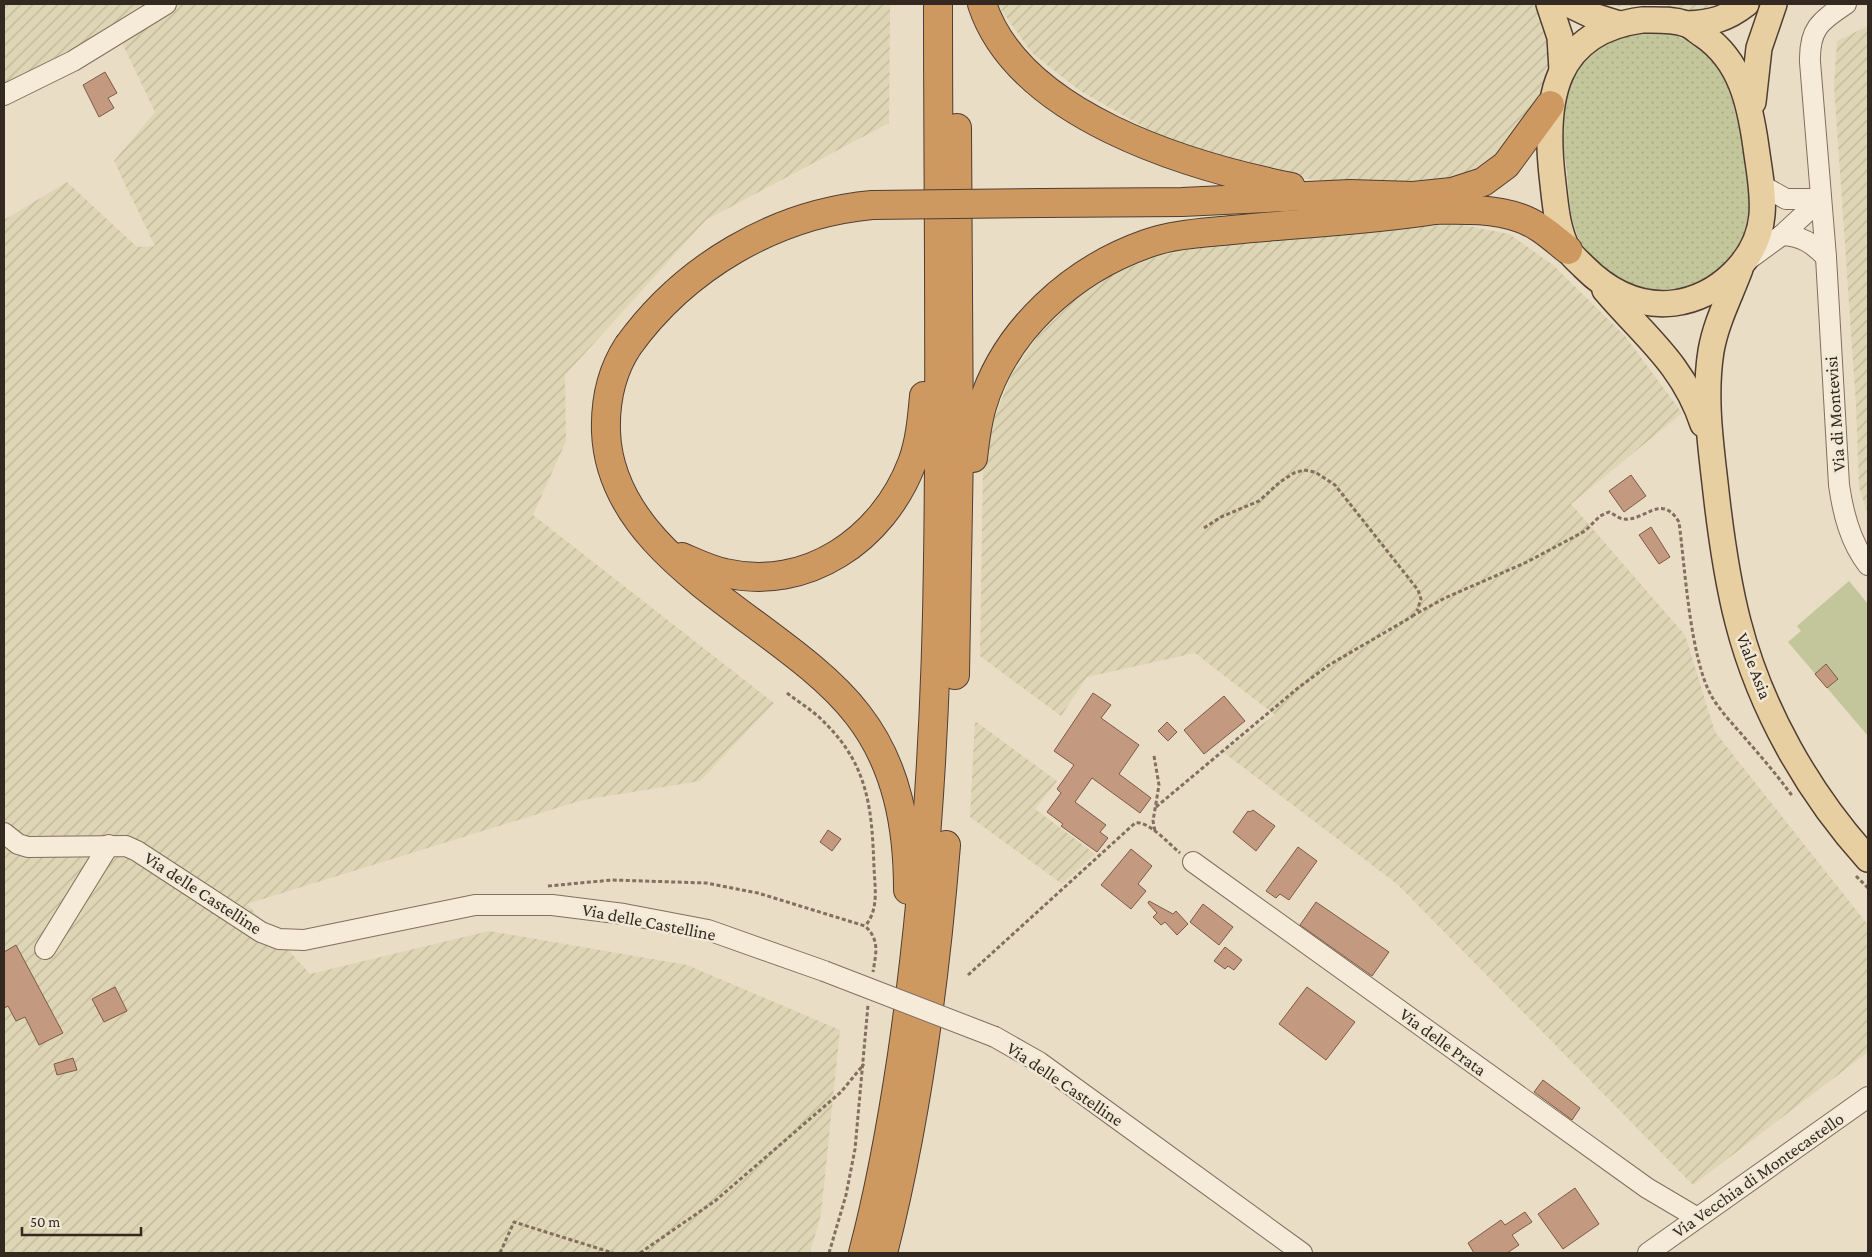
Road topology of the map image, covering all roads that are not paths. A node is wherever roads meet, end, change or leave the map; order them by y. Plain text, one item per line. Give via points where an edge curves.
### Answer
1 (166, 4) edge
2 (938, 4) edge
3 (957, 4) edge
4 (982, 4) edge
5 (1549, 4) edge
6 (1568, 4) edge
7 (1746, 4) edge
8 (1774, 4) edge
9 (1846, 4) edge
10 (1619, 24) junction
11 (1687, 24) junction
12 (1562, 70) junction
13 (4, 95) edge
14 (1550, 105) junction
15 (1753, 127) junction
16 (1761, 185) junction
17 (1350, 194) junction
18 (1821, 199) junction
19 (1182, 202) junction
20 (1435, 210) junction
21 (1782, 235) junction
22 (939, 245) junction
23 (1568, 250) junction
24 (1826, 257) junction
25 (1741, 265) junction
26 (1598, 280) junction
27 (1710, 446) junction
28 (659, 542) junction
29 (1868, 564) edge
30 (957, 604) junction
31 (4, 833) edge
32 (109, 845) junction
33 (1193, 862) road end
34 (1861, 867) edge
35 (45, 949) dead end
36 (914, 968) junction
37 (1868, 1097) edge
38 (1696, 1217) junction
39 (863, 1253) edge
40 (883, 1253) edge
41 (1302, 1253) edge
42 (1648, 1253) edge

1 - 13 street via 73,61
2 - 22 highway
3 - 30 highway
4 - 17 highway via 997,35 1025,70 1046,90 1094,120 1165,154 1206,167 1290,187
5 - 12 main road via 1560,37
6 - 10 main road
7 - 11 main road via 1716,22
8 - 15 main road via 1756,66 1752,95
9 - 18 street, Via di Montevisi via 1821,22 1811,41
10 - 11 main road via 1648,20
10 - 12 main road via 1588,41
11 - 15 main road via 1718,47 1733,65
12 - 14 main road
14 - 17 highway via 1515,156 1483,182 1432,195
14 - 23 main road via 1549,146 1554,199
15 - 16 main road
16 - 18 street via 1786,199
16 - 25 main road via 1759,228
17 - 19 highway
18 - 21 street
18 - 24 street, Via di Montevisi
19 - 20 highway
19 - 28 highway, bridge via 850,207 793,222 759,236 711,264 666,301 628,346 616,370 607,404 609,457 622,495
20 - 23 highway via 1492,211 1520,218 1540,228
20 - 30 highway via 1394,217 1268,226 1146,243 1091,270 1058,292 1014,343 982,404
21 - 24 street via 1809,241
21 - 25 street
22 - 28 highway via 917,447 892,502 861,538 841,554 814,568 760,577 708,568
22 - 36 highway via 936,666 931,785
23 - 26 main road
24 - 29 street, Via di Montevisi via 1839,484 1846,521 1857,548
25 - 26 main road via 1708,292 1675,302 1639,301 1617,293
25 - 27 main road, Viale Asia via 1712,349 1708,390
26 - 27 main road, Viale Asia via 1681,376 1697,405
27 - 34 main road, Viale Asia via 1730,587 1745,647 1776,719
28 - 36 highway via 688,573 830,683 873,736 892,777 902,821
30 - 40 highway via 949,802 940,918 906,1152
31 - 32 street, Via delle Castelline via 28,847
32 - 35 street
32 - 41 street, Via delle Castelline, bridge via 126,846 137,851 260,932 279,939 304,940 474,906 552,905 624,914 708,930 995,1037 1039,1062
33 - 38 street, Via delle Prata via 1646,1188
36 - 39 highway via 886,1150
37 - 38 street, Via Vecchia di Montecastello
38 - 42 street, Via Vecchia di Montecastello

